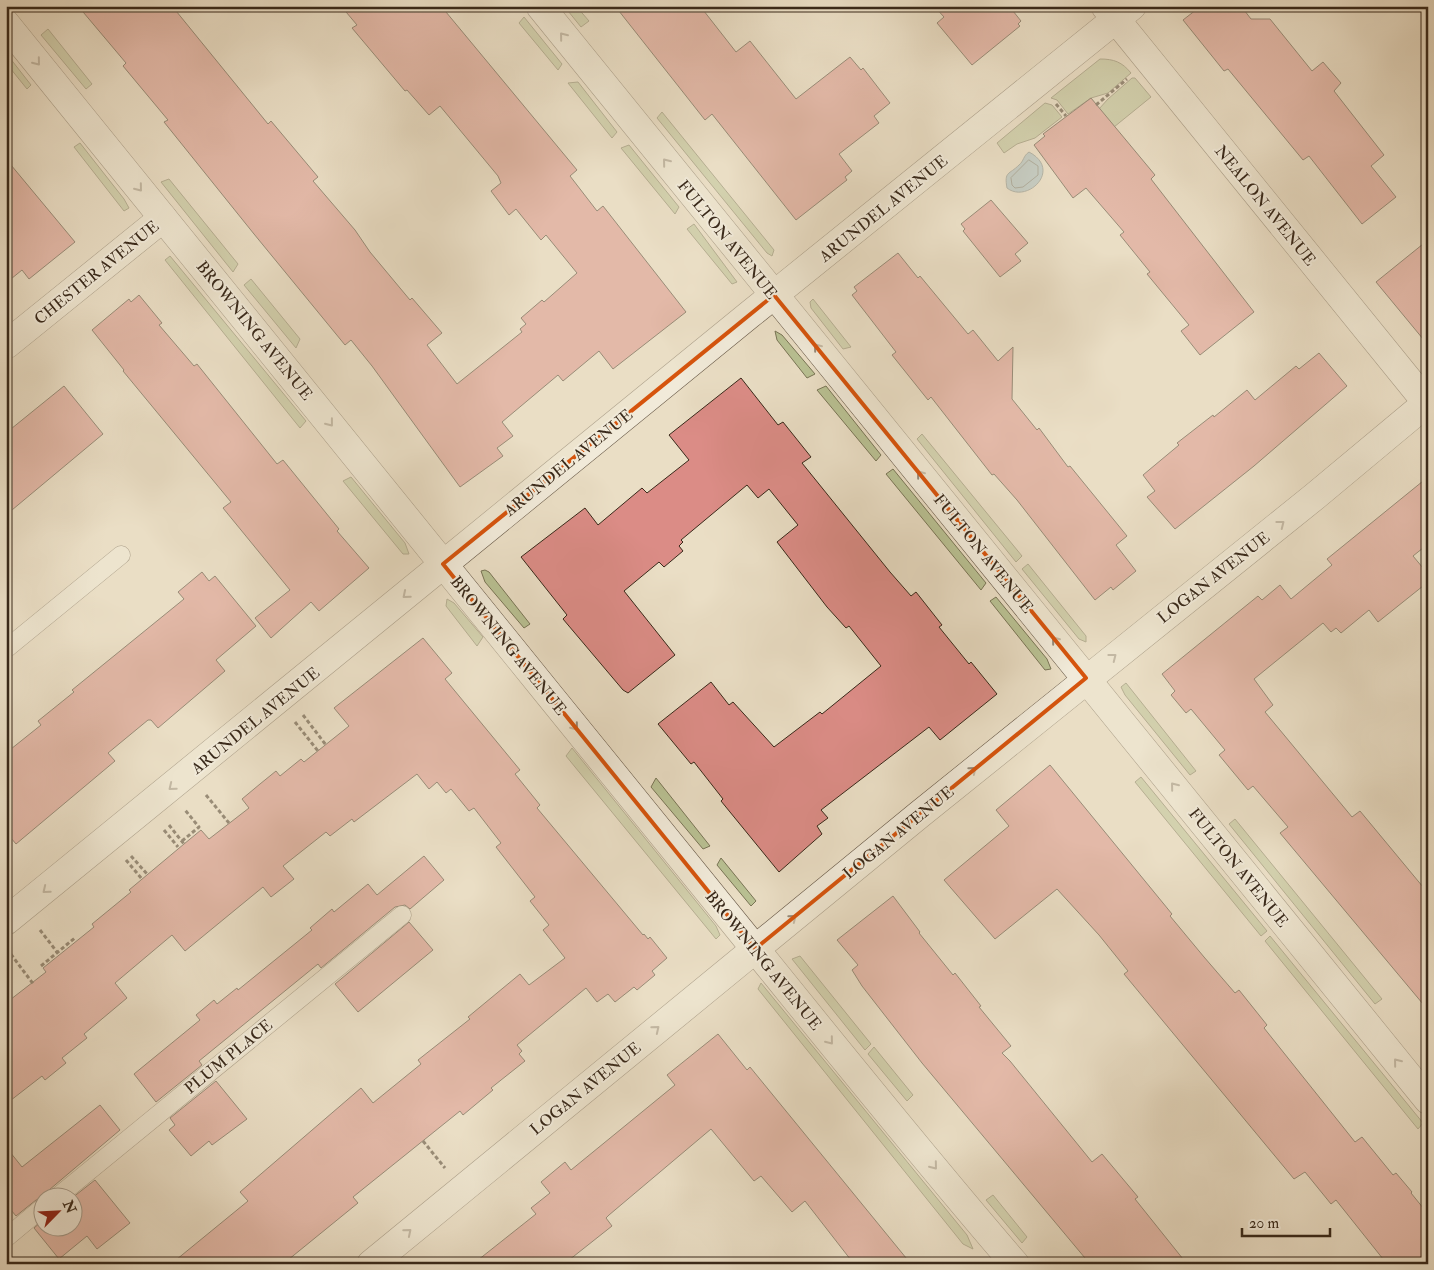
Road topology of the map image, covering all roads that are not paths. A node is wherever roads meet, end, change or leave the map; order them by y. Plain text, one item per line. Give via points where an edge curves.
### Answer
1 (540, 6) edge
2 (1117, 11) edge
3 (6, 24) edge
4 (163, 218) junction
5 (774, 295) junction
6 (6, 344) edge
7 (1427, 403) edge
8 (121, 555) dead end
9 (443, 564) junction
10 (6, 649) edge
11 (1086, 678) junction
12 (402, 915) dead end
13 (6, 922) edge
14 (755, 949) junction
15 (1428, 1100) edge
16 (68, 1188) edge
17 (32, 1216) edge
18 (6, 1238) edge
19 (1004, 1260) edge
20 (371, 1264) edge

5 -> 1 street, FULTON AVENUE
2 - 5 street, ARUNDEL AVENUE
2 - 7 street, NEALON AVENUE
3 -> 4 street, BROWNING AVENUE
4 - 6 street, CHESTER AVENUE
4 -> 9 street, BROWNING AVENUE
5 - 9 street, ARUNDEL AVENUE
11 -> 5 street, FULTON AVENUE
11 -> 7 street, LOGAN AVENUE
8 - 10 lane
9 -> 13 street, ARUNDEL AVENUE
9 -> 14 street, BROWNING AVENUE
14 -> 11 street, LOGAN AVENUE
15 -> 11 street, FULTON AVENUE
12 - 16 lane, PLUM PLACE
14 -> 19 street, BROWNING AVENUE
20 -> 14 street, LOGAN AVENUE
17 - 18 lane

